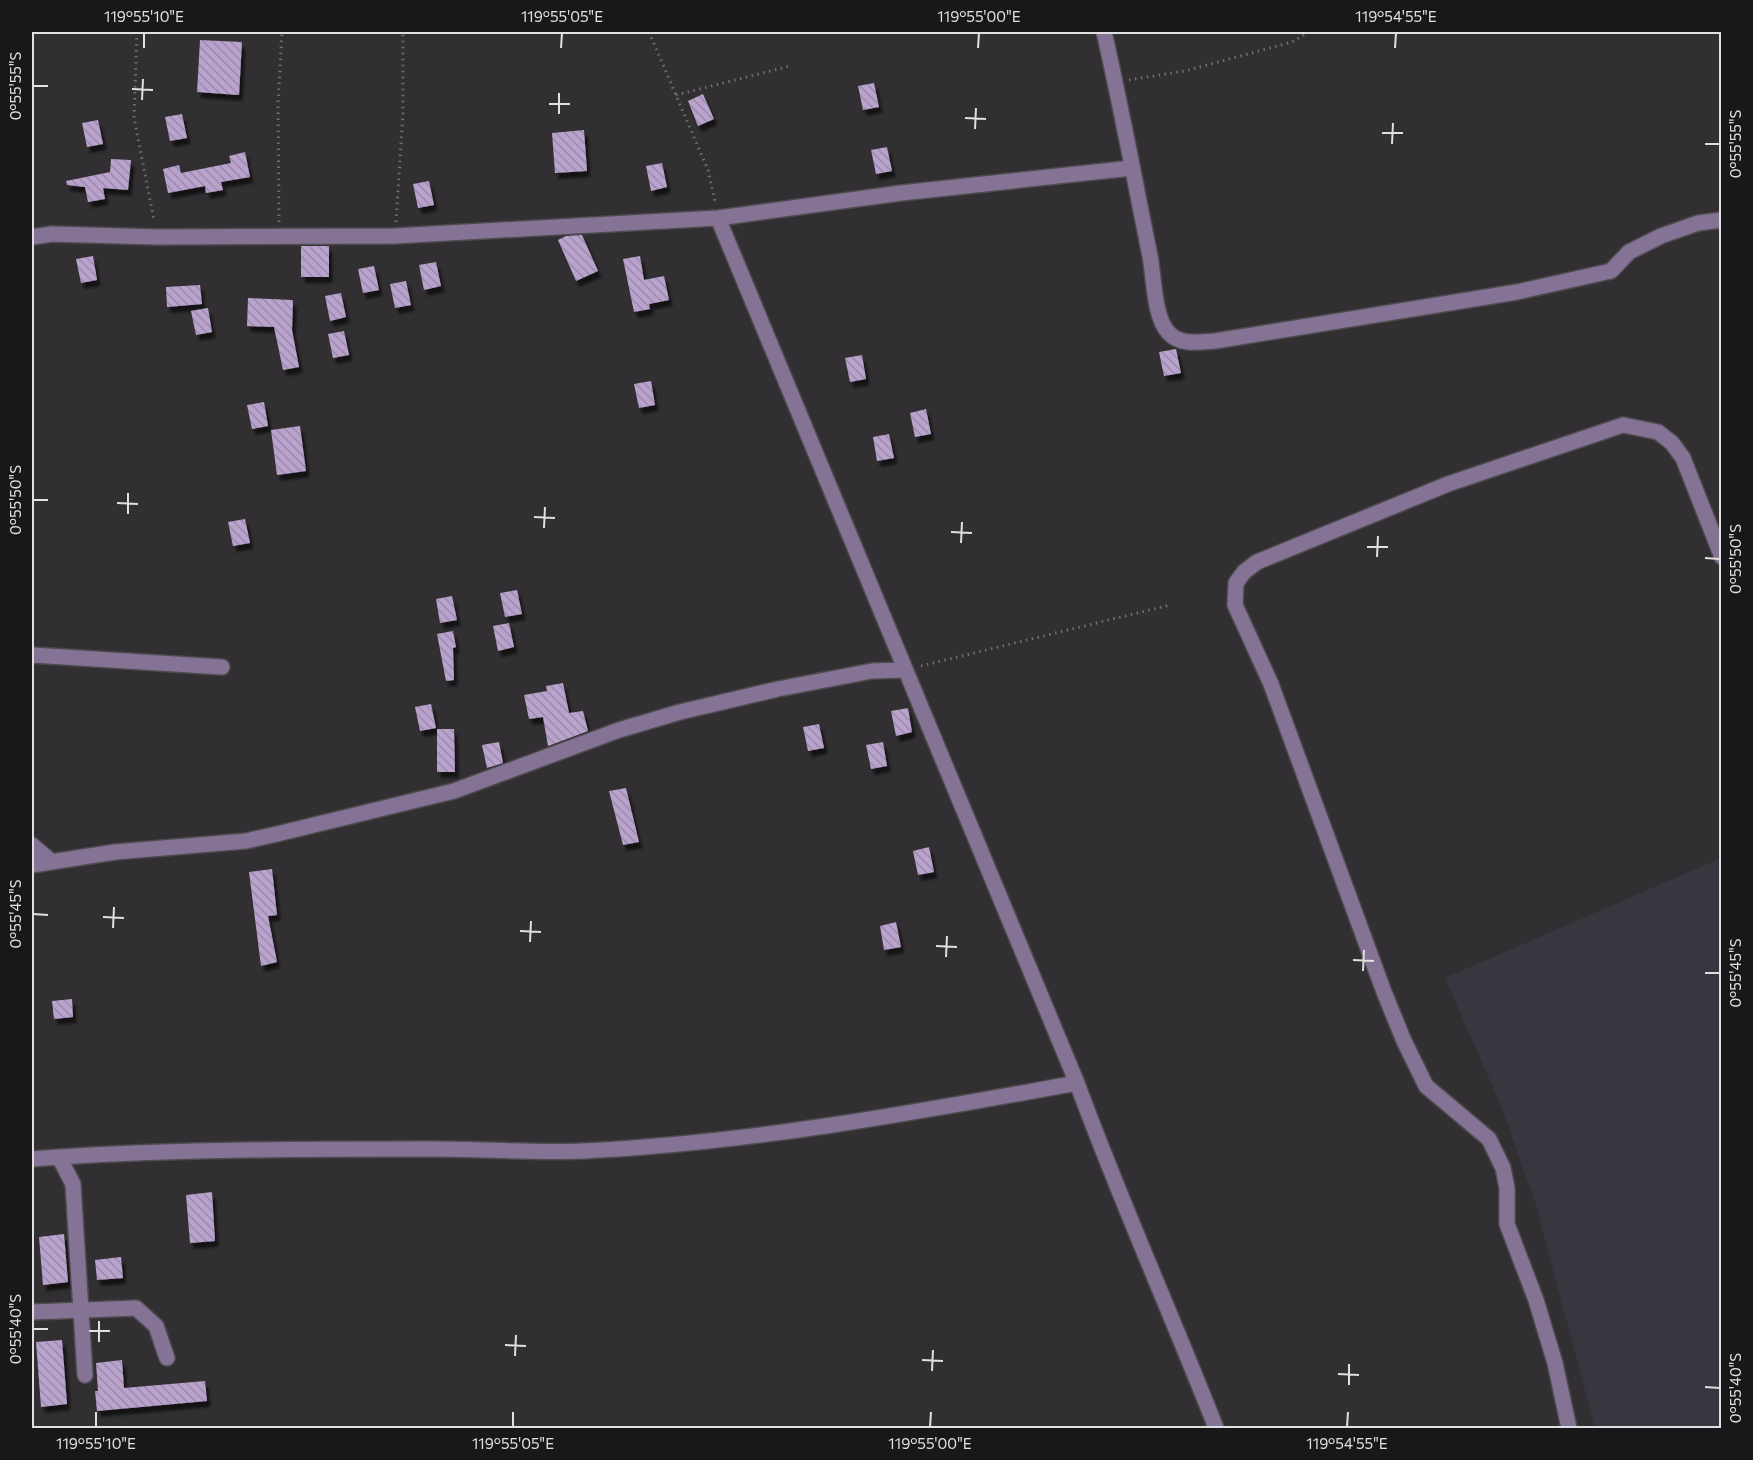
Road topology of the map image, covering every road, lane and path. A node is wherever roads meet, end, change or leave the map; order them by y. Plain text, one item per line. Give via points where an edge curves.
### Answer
1 (137, 32) edge
2 (282, 32) edge
3 (403, 32) edge
4 (649, 32) edge
5 (1104, 32) edge
6 (1309, 32) edge
7 (790, 66) dead end
8 (1116, 81) junction
9 (676, 95) junction
10 (1132, 168) junction
11 (718, 218) junction
12 (1722, 220) edge
13 (279, 236) junction
14 (394, 236) junction
15 (32, 237) edge
16 (158, 237) junction
17 (1722, 557) edge
18 (1170, 605) dead end
19 (32, 655) edge
20 (222, 667) dead end
21 (905, 670) junction
22 (32, 845) edge
23 (52, 862) junction
24 (32, 865) edge
25 (1077, 1083) junction
26 (59, 1157) junction
27 (32, 1159) edge
28 (81, 1309) junction
29 (32, 1311) edge
30 (167, 1358) dead end
31 (85, 1375) dead end
32 (1216, 1428) edge
33 (1569, 1428) edge

1 - 16 path via 134,118
2 - 13 path
3 - 14 path via 403,113
4 - 9 path
5 - 8 street
6 - 8 path via 1292,42 1185,71
7 - 9 path
8 - 10 street
9 - 11 path via 708,170
10 - 11 street
10 - 12 street via 1163,326 1172,336 1188,343 1495,296 1599,274 1611,271 1629,252 1661,236 1698,223
11 - 14 street
11 - 21 street
13 - 14 street
13 - 16 street
15 - 16 street
17 - 33 street via 1683,458 1672,443 1658,432 1623,425 1448,484 1257,562 1236,583 1235,605 1271,684 1404,1041 1426,1086 1489,1139 1503,1168 1507,1224 1536,1300
18 - 21 path
19 - 20 street
21 - 23 street via 872,670 680,712 619,730 454,791 246,841 115,852
21 - 25 street
22 - 23 street
23 - 24 street
25 - 26 street via 844,1125 582,1151 257,1150
25 - 32 street
26 - 27 street
26 - 28 street via 73,1184
28 - 29 street
28 - 30 street via 136,1308 156,1326
28 - 31 street

